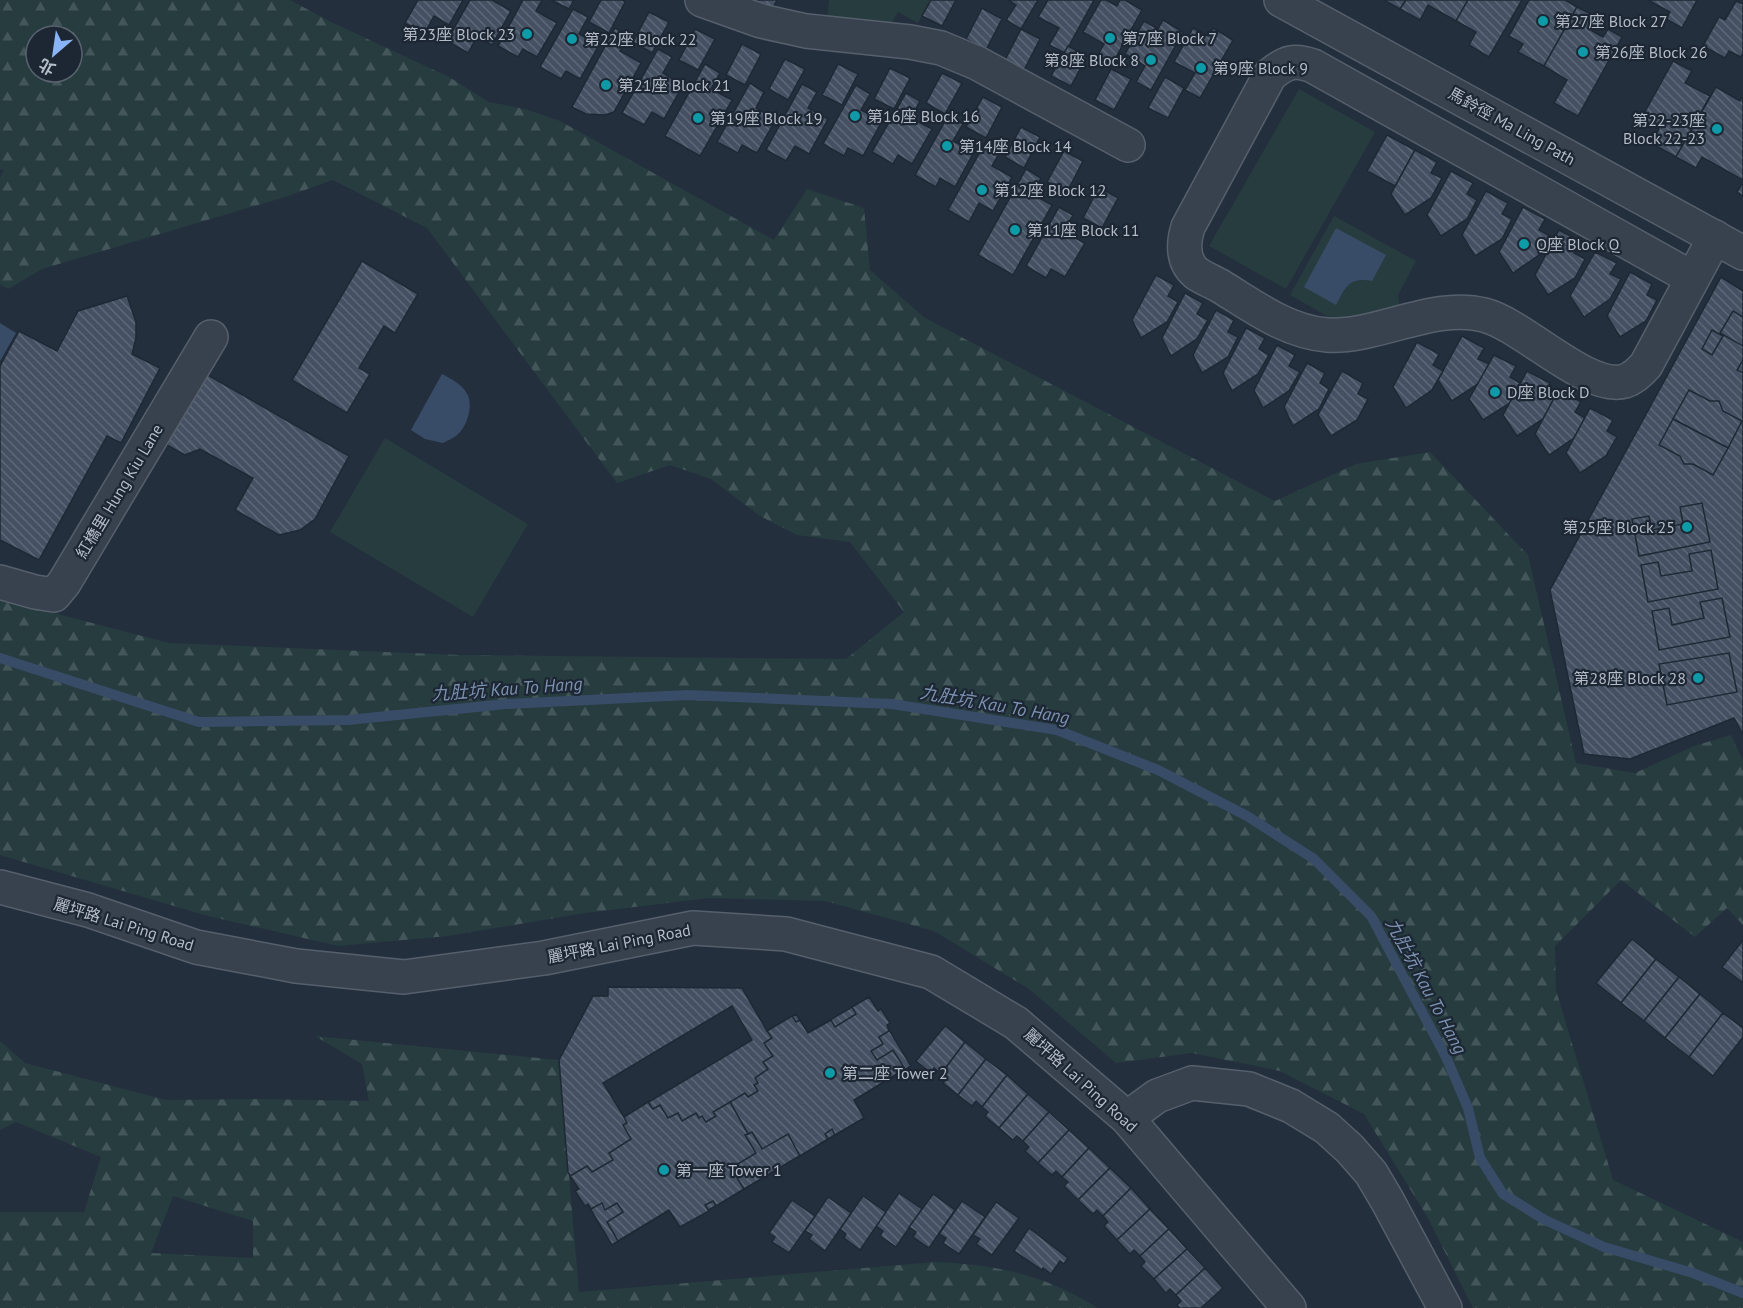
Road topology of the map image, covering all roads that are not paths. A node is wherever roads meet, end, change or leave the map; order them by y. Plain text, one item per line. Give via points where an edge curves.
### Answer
1 (702, 0) edge
2 (1281, 0) edge
3 (1128, 145) dead end
4 (1715, 237) junction
5 (1743, 253) edge
6 (1692, 278) junction
7 (211, 337) dead end
8 (0, 582) edge
9 (0, 887) edge
10 (1127, 1118) junction
11 (1289, 1308) edge
12 (1445, 1308) edge

1 - 3 street via 760,21 806,31 942,48
2 - 4 street, 馬鈴徑 Ma Ling Path
4 - 5 street, 馬鈴徑 Ma Ling Path
4 - 6 street
6 - 6 street via 1646,365 1635,376 1611,382 1590,377 1503,322 1484,315 1442,314 1348,334 1296,329 1196,273 1184,252 1184,239 1270,75 1290,62 1301,62
7 - 8 street, 紅橋里 Hung Kiu Lane via 54,596
9 - 10 street, 麗坪路 Lai Ping Road via 88,910 196,947 296,966 404,976 544,958 693,928 786,934 931,972 1016,1023
10 - 11 street, 麗坪路 Lai Ping Road
10 - 12 street via 1157,1096 1192,1083 1249,1089 1291,1106 1327,1128 1371,1173

